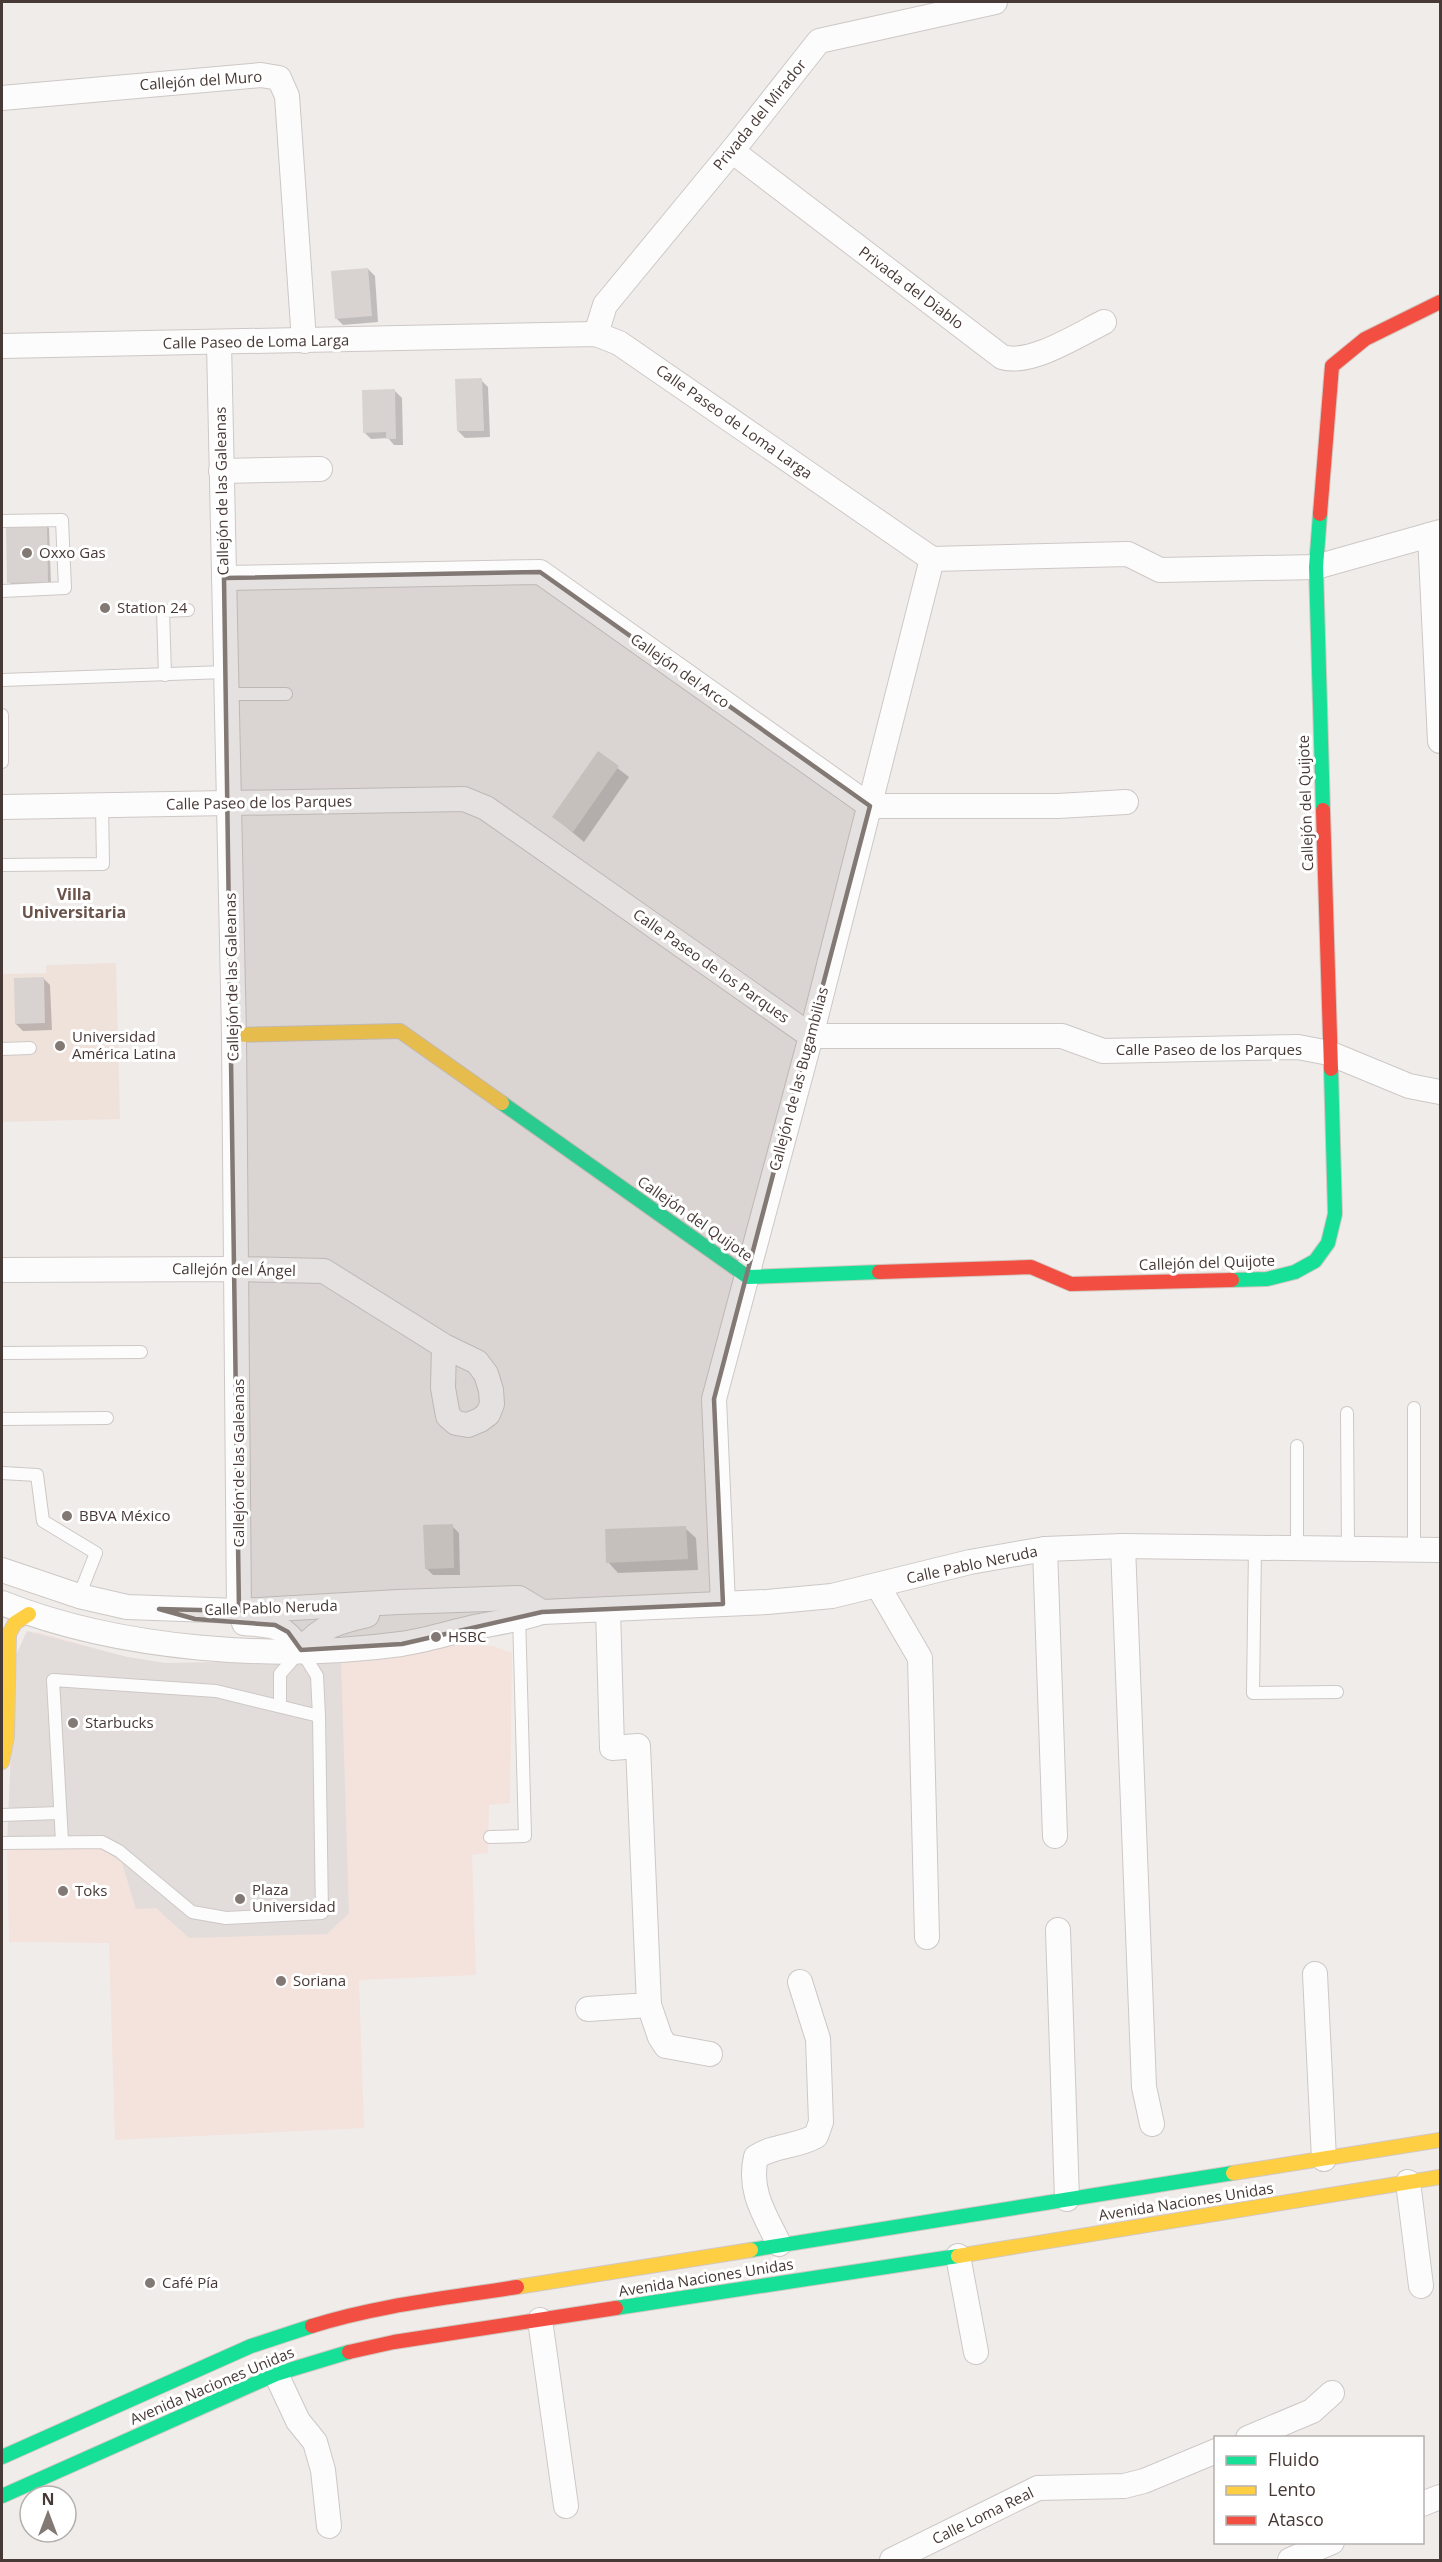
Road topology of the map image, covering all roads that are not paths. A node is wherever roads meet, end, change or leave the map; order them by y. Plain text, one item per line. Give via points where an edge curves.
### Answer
1 (995, 2) edge
2 (2, 98) edge
3 (732, 151) junction
4 (1440, 302) edge
5 (1104, 322) dead end
6 (596, 334) junction
7 (304, 341) junction
8 (219, 343) junction
9 (2, 346) edge
10 (320, 469) dead end
11 (221, 471) junction
12 (2, 521) edge
13 (1435, 533) edge
14 (932, 559) junction
15 (1316, 567) junction
16 (224, 578) junction
17 (2, 591) edge
18 (188, 610) dead end
19 (165, 675) junction
20 (2, 680) edge
21 (226, 683) junction
22 (286, 694) dead end
23 (2, 715) edge
24 (1440, 741) edge
25 (2, 762) edge
26 (1126, 802) dead end
27 (228, 803) junction
28 (102, 806) junction
29 (870, 806) junction
30 (2, 807) edge
31 (2, 865) edge
32 (234, 1035) junction
33 (811, 1036) junction
34 (30, 1048) dead end
35 (2, 1049) edge
36 (1329, 1053) junction
37 (1440, 1092) edge
38 (238, 1269) junction
39 (2, 1270) edge
40 (748, 1277) junction
41 (444, 1346) dead end
42 (141, 1352) dead end
43 (2, 1353) edge
44 (1414, 1408) dead end
45 (1347, 1413) dead end
46 (108, 1418) dead end
47 (2, 1419) edge
48 (1297, 1446) dead end
49 (2, 1473) edge
50 (1123, 1546) junction
51 (1255, 1548) junction
52 (1045, 1549) junction
53 (1297, 1549) junction
54 (1348, 1549) junction
55 (1414, 1550) junction
56 (1440, 1550) edge
57 (2, 1570) edge
58 (878, 1586) junction
59 (79, 1596) junction
60 (398, 1602) junction
61 (2, 1603) edge
62 (723, 1604) junction
63 (159, 1609) junction
64 (519, 1609) junction
65 (608, 1609) junction
66 (239, 1611) junction
67 (29, 1614) junction
68 (301, 1650) junction
69 (1337, 1692) dead end
70 (280, 1706) junction
71 (319, 1716) junction
72 (2, 1762) edge
73 (59, 1813) junction
74 (2, 1815) edge
75 (1055, 1836) dead end
76 (490, 1837) dead end
77 (62, 1841) junction
78 (2, 1843) edge
79 (1058, 1930) dead end
80 (927, 1937) dead end
81 (1315, 1974) dead end
82 (800, 1982) dead end
83 (649, 2005) junction
84 (588, 2009) dead end
85 (710, 2054) dead end
86 (1152, 2124) dead end
87 (1440, 2140) edge
88 (1324, 2159) junction
89 (1440, 2177) edge
90 (1408, 2182) junction
91 (1067, 2199) junction
92 (779, 2244) junction
93 (958, 2256) junction
94 (1421, 2286) dead end
95 (540, 2320) junction
96 (392, 2325) junction
97 (976, 2352) dead end
98 (276, 2374) junction
99 (1332, 2393) dead end
100 (1253, 2436) edge
101 (1214, 2451) edge
102 (2, 2457) edge
103 (2, 2496) edge
104 (1440, 2497) edge
105 (1424, 2503) edge
106 (566, 2506) dead end
107 (329, 2526) dead end
108 (1327, 2544) edge
109 (892, 2560) edge
110 (1290, 2560) edge

1 - 3 street, Privada del Mirador via 819,40
2 - 7 street, Callejón del Muro via 261,75 279,78 287,96
3 - 5 street, Privada del Diablo via 1002,357 1027,358
3 - 6 street, Privada del Mirador via 604,305
4 - 15 street, Callejón del Quijote via 1365,339 1332,366
6 - 7 street, Calle Paseo de Loma Larga
6 - 14 street, Calle Paseo de Loma Larga via 619,343
7 - 8 street, Calle Paseo de Loma Larga
8 - 9 street, Calle Paseo de Loma Larga
8 - 11 street, Callejón de las Galeanas
10 - 11 street
11 - 16 street, Callejón de las Galeanas
12 - 17 lane via 62,520 65,588
13 - 15 street
13 - 24 street
14 - 15 street via 1128,554 1160,570
14 - 29 street, Callejón de las Bugambilias
15 - 36 street, Callejón del Quijote
16 - 21 street, Callejón de las Galeanas
16 - 29 street, Callejón del Arco via 540,572
18 - 19 lane via 163,611
19 - 20 lane
19 - 21 lane
21 - 22 lane
21 - 27 street, Callejón de las Galeanas
23 - 25 lane
26 - 29 street
27 - 28 street, Calle Paseo de los Parques
27 - 32 street, Callejón de las Galeanas
27 - 33 street, Calle Paseo de los Parques via 452,799 475,802
28 - 30 street, Calle Paseo de los Parques
28 - 31 lane via 103,864
29 - 33 street, Callejón de las Bugambilias
32 - 38 street, Callejón de las Galeanas
32 - 40 street, Callejón del Quijote via 400,1030
33 - 36 street, Calle Paseo de los Parques via 1062,1036 1103,1051 1298,1047
33 - 40 street, Callejón de las Bugambilias
34 - 35 lane
36 - 37 street, Calle Paseo de los Parques via 1409,1086
36 - 40 street, Callejón del Quijote via 1333,1232 1326,1250 1311,1266 1292,1275 1071,1284 1031,1267
38 - 39 street, Callejón del Ángel
38 - 41 street, Callejón del Ángel via 324,1271
38 - 66 street, Callejón de las Galeanas
40 - 62 street, Callejón de las Bugambilias via 714,1399
42 - 43 lane
44 - 55 lane
45 - 54 lane
46 - 47 lane
48 - 53 lane
49 - 59 lane via 37,1475 43,1521 96,1553
50 - 51 street, Calle Pablo Neruda
50 - 52 street, Calle Pablo Neruda
50 - 86 street via 1144,2087
51 - 53 street, Calle Pablo Neruda
51 - 69 lane via 1253,1693
52 - 58 street, Calle Pablo Neruda via 970,1562
52 - 75 street
53 - 54 street, Calle Pablo Neruda
54 - 55 street, Calle Pablo Neruda
55 - 56 street, Calle Pablo Neruda
57 - 59 street, Calle Pablo Neruda
58 - 62 street, Calle Pablo Neruda via 832,1596
58 - 80 street via 920,1658
59 - 63 street, Calle Pablo Neruda via 126,1607
60 - 64 street, Calle Pablo Neruda
60 - 66 street, Calle Pablo Neruda
60 - 68 street via 373,1614 329,1626
61 - 67 street, Calle Pablo Neruda
62 - 65 street, Calle Pablo Neruda
63 - 66 street, Calle Pablo Neruda
63 - 68 street via 195,1619 275,1626 288,1632
64 - 65 street, Calle Pablo Neruda
64 - 68 street, Calle Pablo Neruda via 480,1626 402,1644
64 - 76 lane via 525,1836
65 - 83 street via 612,1748 638,1746
67 - 68 street, Calle Pablo Neruda via 147,1641
67 - 72 street via 15,1623 9,1634
68 - 70 lane via 280,1674
68 - 71 lane via 316,1676
70 - 71 lane
70 - 73 lane via 216,1691 53,1680
71 - 77 lane via 322,1913 226,1918 192,1912 111,1846 102,1842
73 - 74 lane
73 - 77 lane
77 - 78 lane
79 - 91 street
81 - 88 street
82 - 92 street via 818,2039 821,2122 816,2136 805,2143 765,2151 756,2157 752,2174 758,2202
83 - 84 street
83 - 85 street via 666,2046
87 - 88 street, Avenida Naciones Unidas
88 - 91 street, Avenida Naciones Unidas
89 - 90 street, Avenida Naciones Unidas
90 - 93 street, Avenida Naciones Unidas
90 - 94 street
91 - 92 street, Avenida Naciones Unidas
92 - 96 street, Avenida Naciones Unidas
93 - 95 street, Avenida Naciones Unidas
93 - 97 street
95 - 96 street, Avenida Naciones Unidas
95 - 106 street
96 - 98 street, Avenida Naciones Unidas via 332,2356
96 - 102 street, Avenida Naciones Unidas via 338,2318 252,2346
98 - 103 street, Avenida Naciones Unidas
98 - 107 street via 298,2421 315,2442
99 - 100 street via 1312,2411
101 - 109 street, Calle Loma Real via 1124,2486 1038,2488
104 - 105 street
108 - 110 street

